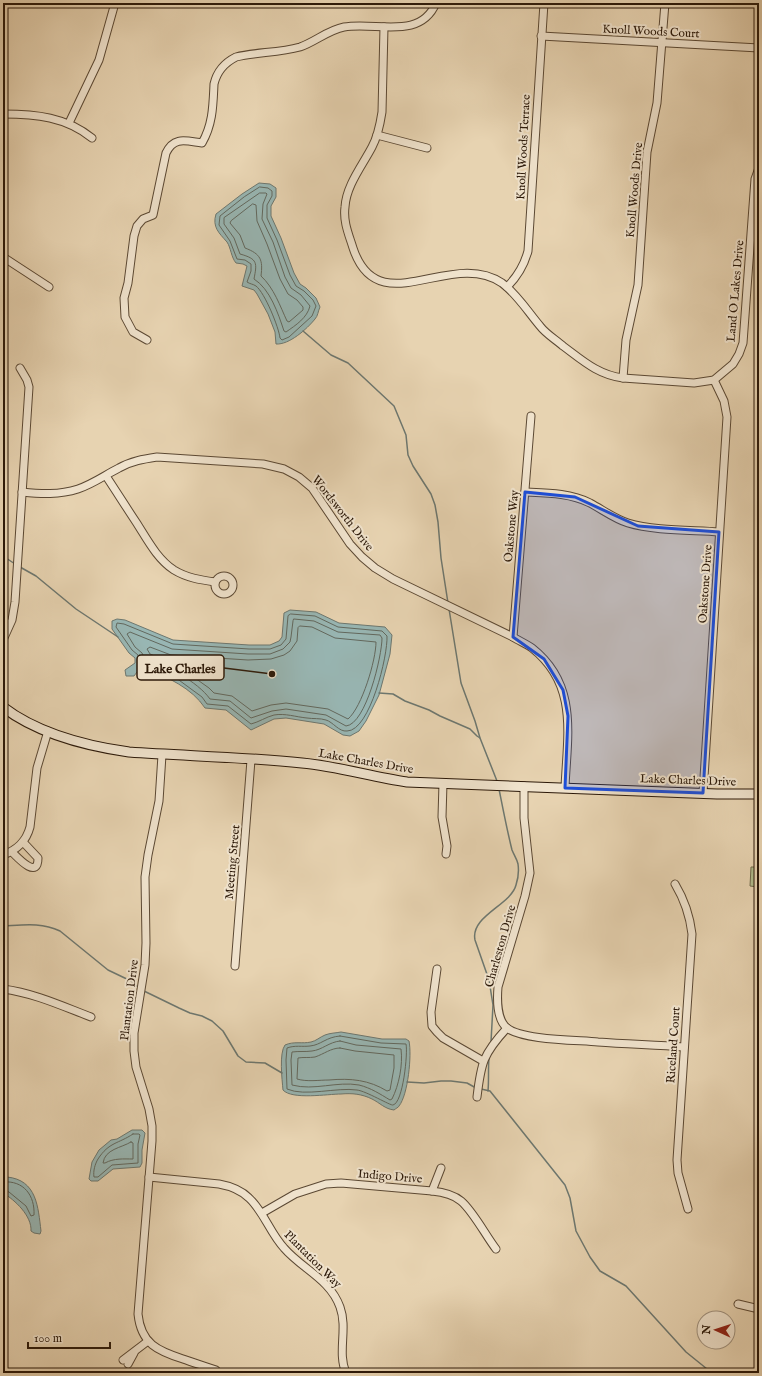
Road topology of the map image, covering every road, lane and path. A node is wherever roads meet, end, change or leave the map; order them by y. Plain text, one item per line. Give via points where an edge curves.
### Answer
1 (115, 3) edge
2 (436, 3) edge
3 (544, 3) edge
4 (665, 3) edge
5 (384, 27) junction
6 (541, 36) junction
7 (662, 42) junction
8 (759, 48) edge
9 (3, 114) edge
10 (69, 123) junction
11 (377, 135) junction
12 (92, 138) dead end
13 (427, 148) dead end
14 (759, 168) edge
15 (3, 257) edge
16 (49, 287) dead end
17 (507, 287) junction
18 (147, 340) dead end
19 (20, 368) dead end
20 (623, 378) junction
21 (714, 380) junction
22 (531, 416) dead end
23 (106, 476) junction
24 (22, 492) junction
25 (525, 492) junction
26 (720, 532) junction
27 (216, 582) dead end
28 (513, 637) junction
29 (3, 640) edge
30 (3, 707) edge
31 (48, 731) junction
32 (162, 755) junction
33 (251, 760) junction
34 (443, 783) junction
35 (524, 786) junction
36 (565, 788) junction
37 (703, 793) junction
38 (759, 794) edge
39 (23, 842) junction
40 (12, 852) junction
41 (446, 854) dead end
42 (3, 855) edge
43 (675, 884) dead end
44 (235, 966) dead end
45 (437, 969) dead end
46 (3, 989) edge
47 (91, 1017) dead end
48 (507, 1028) junction
49 (684, 1047) junction
50 (483, 1061) junction
51 (478, 1097) dead end
52 (441, 1168) dead end
53 (150, 1177) junction
54 (432, 1190) junction
55 (688, 1209) dead end
56 (262, 1213) junction
57 (496, 1249) dead end
58 (738, 1304) dead end
59 (759, 1309) edge
60 (148, 1341) junction
61 (126, 1362) dead end
62 (216, 1370) dead end
63 (346, 1373) edge

1 - 10 street via 99,60
2 - 5 street via 418,23 404,27
3 - 6 street, Knoll Woods Terrace
4 - 7 street, Knoll Woods Drive
5 - 11 street via 382,112
5 - 18 street via 344,27 300,47 241,56 230,60 221,68 216,78 208,134 202,143 176,141 170,145 153,215 137,226 134,236 124,306 133,332
6 - 7 street, Knoll Woods Court
6 - 17 street, Knoll Woods Terrace via 528,251 521,271
7 - 8 street, Knoll Woods Court
7 - 20 street, Knoll Woods Drive via 657,103 647,152 638,286 626,340
9 - 10 street via 28,114
10 - 12 street
11 - 13 street
11 - 17 street via 350,188 344,207 344,218 356,259 363,270 375,279 390,284 450,274 473,273 491,277
14 - 21 street, Land O Lakes Drive via 755,180 743,343 733,364
15 - 16 street
17 - 20 street via 542,328 556,340 603,374
19 - 24 street via 29,387
20 - 21 street via 694,383
21 - 26 street, Oakstone Drive via 724,401 727,417
22 - 25 street, Oakstone Way
23 - 24 street, Wordsworth Drive via 87,486 67,492
23 - 27 street via 162,560 186,576
23 - 28 street, Wordsworth Drive via 131,462 157,457 263,464 284,469 312,488 350,544 375,568
24 - 29 street via 15,602 12,620
25 - 26 street via 575,497 617,519 638,526
25 - 28 street, Oakstone Way
26 - 37 street, Oakstone Drive
28 - 36 street, Wordsworth Drive via 531,647 544,659 555,673 563,690 568,716
30 - 31 street, Lake Charles Drive
31 - 32 street, Lake Charles Drive via 104,748
31 - 39 street via 37,768 30,827
32 - 33 street, Lake Charles Drive
32 - 53 street, Plantation Drive via 159,801 145,877 145,965 134,1033 136,1067 152,1126
33 - 34 street, Lake Charles Drive via 303,763 407,782
33 - 44 street, Meeting Street
34 - 35 street, Lake Charles Drive
34 - 41 street via 442,817
35 - 36 street, Lake Charles Drive
35 - 48 street, Charleston Drive via 524,818 530,873 526,896 502,971 497,1000
36 - 37 street, Lake Charles Drive
37 - 38 street, Lake Charles Drive
39 - 40 street
39 - 40 street via 38,858 35,866 27,866
40 - 42 street
43 - 49 street, Riceland Court via 681,895 691,930 692,948
45 - 50 street via 431,1012 432,1026 443,1038
46 - 47 street via 33,995
48 - 49 street via 526,1036 550,1039
48 - 50 street via 486,1053
49 - 55 street, Riceland Court via 677,1160
50 - 51 street
52 - 54 street
53 - 56 street, Plantation Way via 230,1186 248,1197
53 - 60 street, Plantation Drive via 138,1314 141,1328
54 - 56 street, Indigo Drive via 326,1184 295,1194
54 - 57 street, Indigo Drive via 461,1201
56 - 63 street, Plantation Way via 284,1248 324,1282 338,1300 344,1319 342,1356
58 - 59 street
60 - 61 street
60 - 62 street, Plantation Drive via 164,1353

